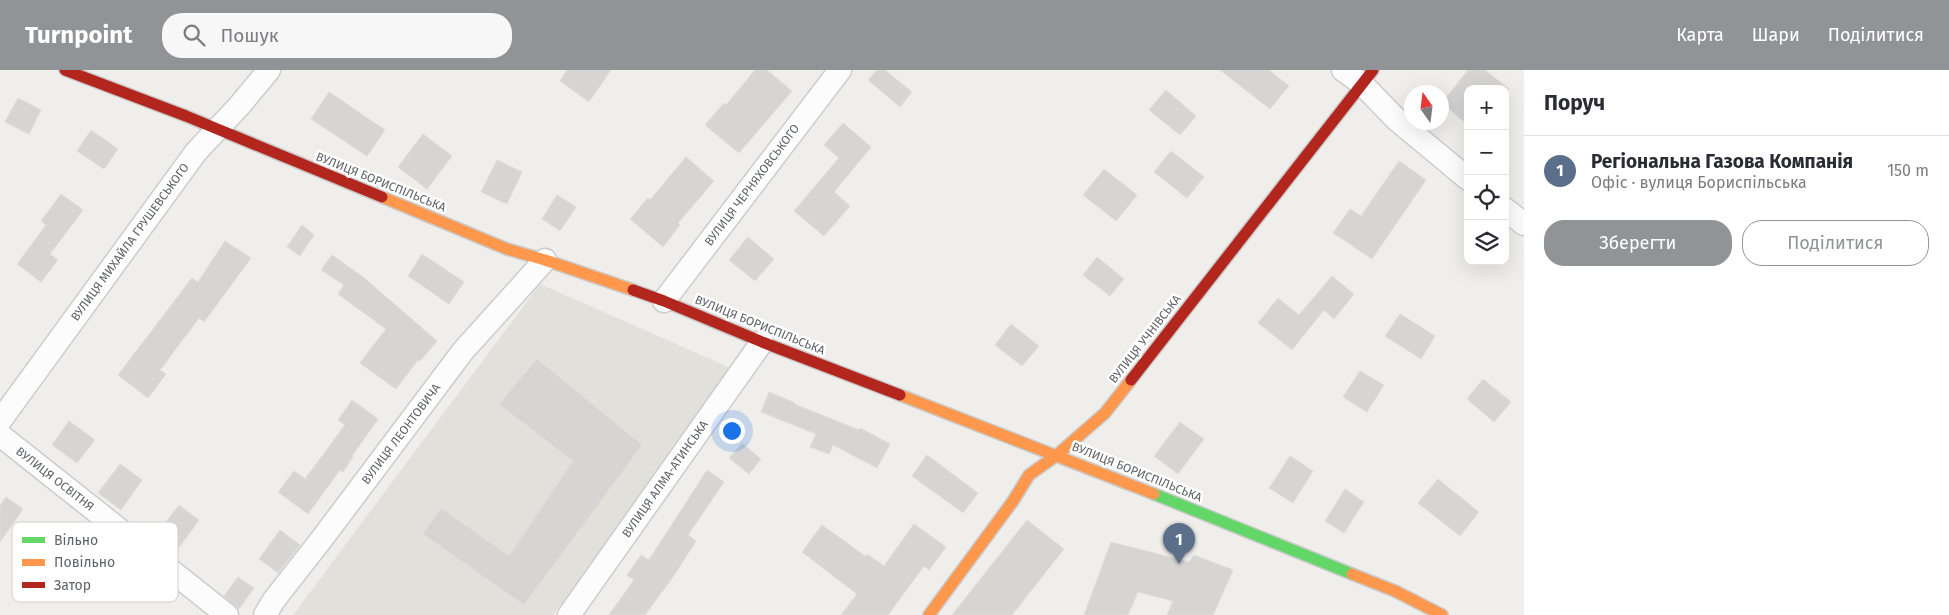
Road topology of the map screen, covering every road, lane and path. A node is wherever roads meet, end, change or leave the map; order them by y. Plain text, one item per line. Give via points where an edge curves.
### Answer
1 (65, 70) edge
2 (269, 70) edge
3 (840, 70) edge
4 (1343, 70) edge
5 (1368, 77) edge
6 (216, 129) junction
7 (1464, 176) edge
8 (1509, 212) edge
9 (1524, 224) edge
10 (545, 260) junction
11 (664, 301) junction
12 (762, 342) junction
13 (0, 421) edge
14 (0, 435) edge
15 (1057, 455) junction
16 (110, 522) edge
17 (178, 576) edge
18 (1396, 591) junction
19 (1399, 607) dead end
20 (227, 615) edge
21 (265, 615) edge
22 (569, 615) edge
23 (929, 615) edge
24 (1442, 615) edge

1 - 6 main road, ВУЛИЦЯ БОРИСПІЛЬСЬКА
2 - 6 street, ВУЛИЦЯ МИХАЙЛА ГРУШЕВСЬКОГО
3 - 11 street, ВУЛИЦЯ ЧЕРНЯХОВСЬКОГО
4 - 5 street
5 - 7 street via 1397,120
5 - 15 main road, ВУЛИЦЯ УЧНІВСЬКА via 1105,413
6 - 10 main road, ВУЛИЦЯ БОРИСПІЛЬСЬКА via 507,249
6 - 13 street, ВУЛИЦЯ МИХАЙЛА ГРУШЕВСЬКОГО
8 - 9 street
10 - 11 main road, ВУЛИЦЯ БОРИСПІЛЬСЬКА
10 - 21 street, ВУЛИЦЯ ЛЕОНТОВИЧА via 463,351
11 - 12 main road, ВУЛИЦЯ БОРИСПІЛЬСЬКА
12 - 15 main road, ВУЛИЦЯ БОРИСПІЛЬСЬКА
12 - 22 street, ВУЛИЦЯ АЛМА-АТИНСЬКА
14 - 16 street, ВУЛИЦЯ ОСВІТНЯ
15 - 18 main road, ВУЛИЦЯ БОРИСПІЛЬСЬКА
15 - 23 main road, ВУЛИЦЯ УЧНІВСЬКА via 1028,475 1013,501
17 - 20 street, ВУЛИЦЯ ОСВІТНЯ
18 - 19 main road
18 - 24 main road, ВУЛИЦЯ БОРИСПІЛЬСЬКА

